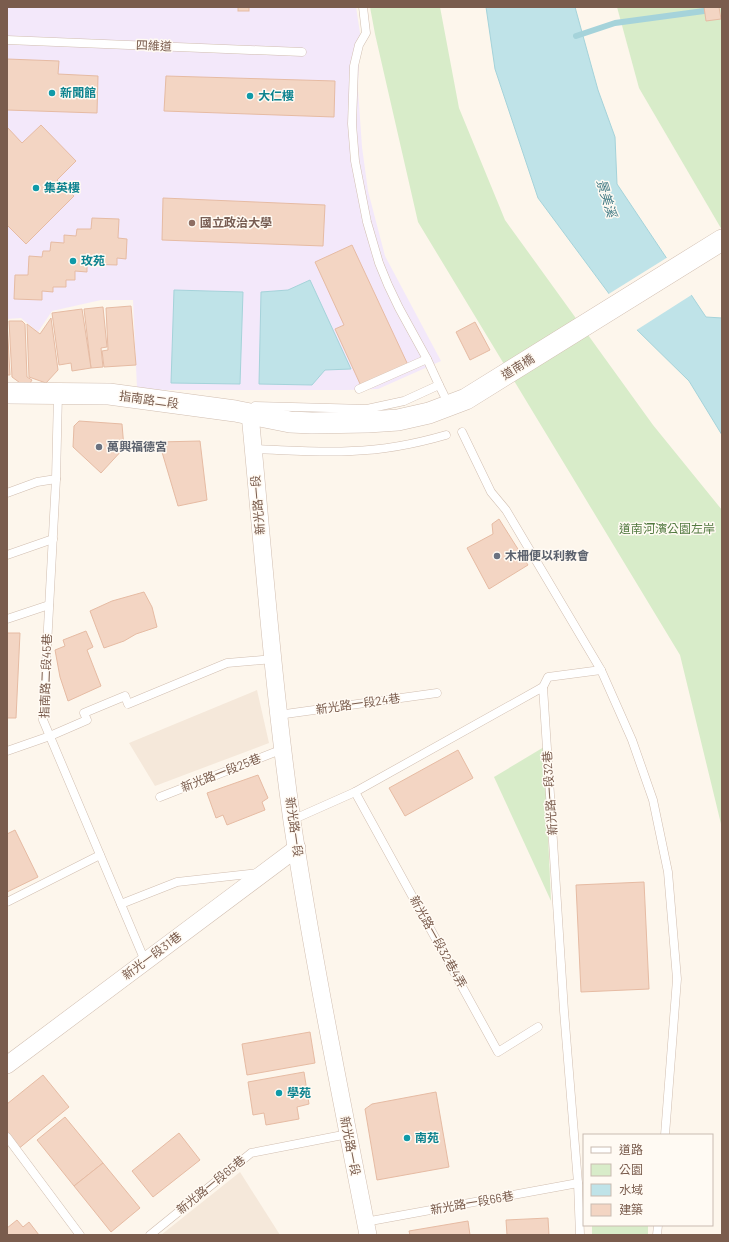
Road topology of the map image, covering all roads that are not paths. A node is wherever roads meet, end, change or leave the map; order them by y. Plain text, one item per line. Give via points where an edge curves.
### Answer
1 (362, 7) edge
2 (7, 40) edge
3 (302, 52) dead end
4 (722, 240) edge
5 (427, 359) junction
6 (439, 385) junction
7 (359, 389) dead end
8 (7, 393) edge
9 (58, 394) junction
10 (444, 395) dead end
11 (250, 414) junction
12 (290, 422) joint
13 (462, 432) dead end
14 (446, 435) dead end
15 (253, 449) junction
16 (56, 479) junction
17 (7, 493) edge
18 (53, 539) junction
19 (7, 555) edge
20 (49, 605) junction
21 (7, 619) edge
22 (273, 659) junction
23 (601, 670) junction
24 (543, 687) junction
25 (437, 693) dead end
26 (278, 715) junction
27 (50, 736) junction
28 (283, 749) junction
29 (7, 751) edge
30 (354, 792) junction
31 (160, 797) dead end
32 (292, 820) junction
33 (297, 848) junction
34 (100, 855) junction
35 (264, 873) junction
36 (7, 902) edge
37 (121, 904) junction
38 (145, 961) junction
39 (538, 1027) dead end
40 (7, 1065) edge
41 (348, 1134) junction
42 (665, 1134) edge
43 (7, 1137) edge
44 (578, 1183) junction
45 (366, 1229) edge
46 (80, 1235) edge
47 (150, 1235) edge
48 (580, 1235) edge

1 - 5 lane via 366,33 359,45 353,76 352,142 356,169 366,222 379,263 399,308
2 - 3 lane, 四維道
4 - 12 street, 道南橋 via 466,399 429,413 398,420
5 - 6 lane
5 - 7 lane
6 - 10 lane
6 - 11 lane via 404,401 367,409 249,406
8 - 9 street, 指南路二段
9 - 11 street, 指南路二段 via 109,394
9 - 16 lane, 指南路二段45巷
11 - 12 street, 指南路二段
11 - 15 street, 新光路一段
13 - 23 lane via 491,492 506,510
14 - 15 lane via 418,443 364,450
15 - 22 street, 新光路一段
16 - 17 lane via 37,482
16 - 18 lane, 指南路二段45巷
18 - 19 lane
18 - 20 lane, 指南路二段45巷
20 - 21 lane
20 - 27 lane, 指南路二段45巷 via 43,720
22 - 26 street, 新光路一段
22 - 27 lane via 227,663 128,704 125,696 84,713 87,720
23 - 24 lane via 548,676
23 - 42 lane via 632,740 653,800 668,872 677,979
24 - 30 lane
24 - 44 lane, 新光路一段32巷
25 - 26 lane, 新光路一段24巷
26 - 28 street, 新光路一段
27 - 29 lane
27 - 34 lane, 指南路二段45巷
28 - 31 lane, 新光路一段25巷
28 - 32 street, 新光路一段
30 - 32 lane
30 - 39 lane, 新光路一段32巷4弄 via 498,1052
32 - 33 street, 新光路一段
33 - 35 street, 新光一段31巷
33 - 41 street, 新光路一段 via 316,966
34 - 36 lane
34 - 37 lane, 指南路二段45巷
35 - 37 lane via 177,882
35 - 38 street, 新光一段31巷
37 - 38 lane, 指南路二段45巷
38 - 40 street, 新光一段31巷
41 - 45 street, 新光路一段
41 - 47 lane, 新光路一段65巷 via 251,1153
43 - 46 lane
44 - 45 lane, 新光路一段66巷
44 - 48 lane, 新光路一段32巷

